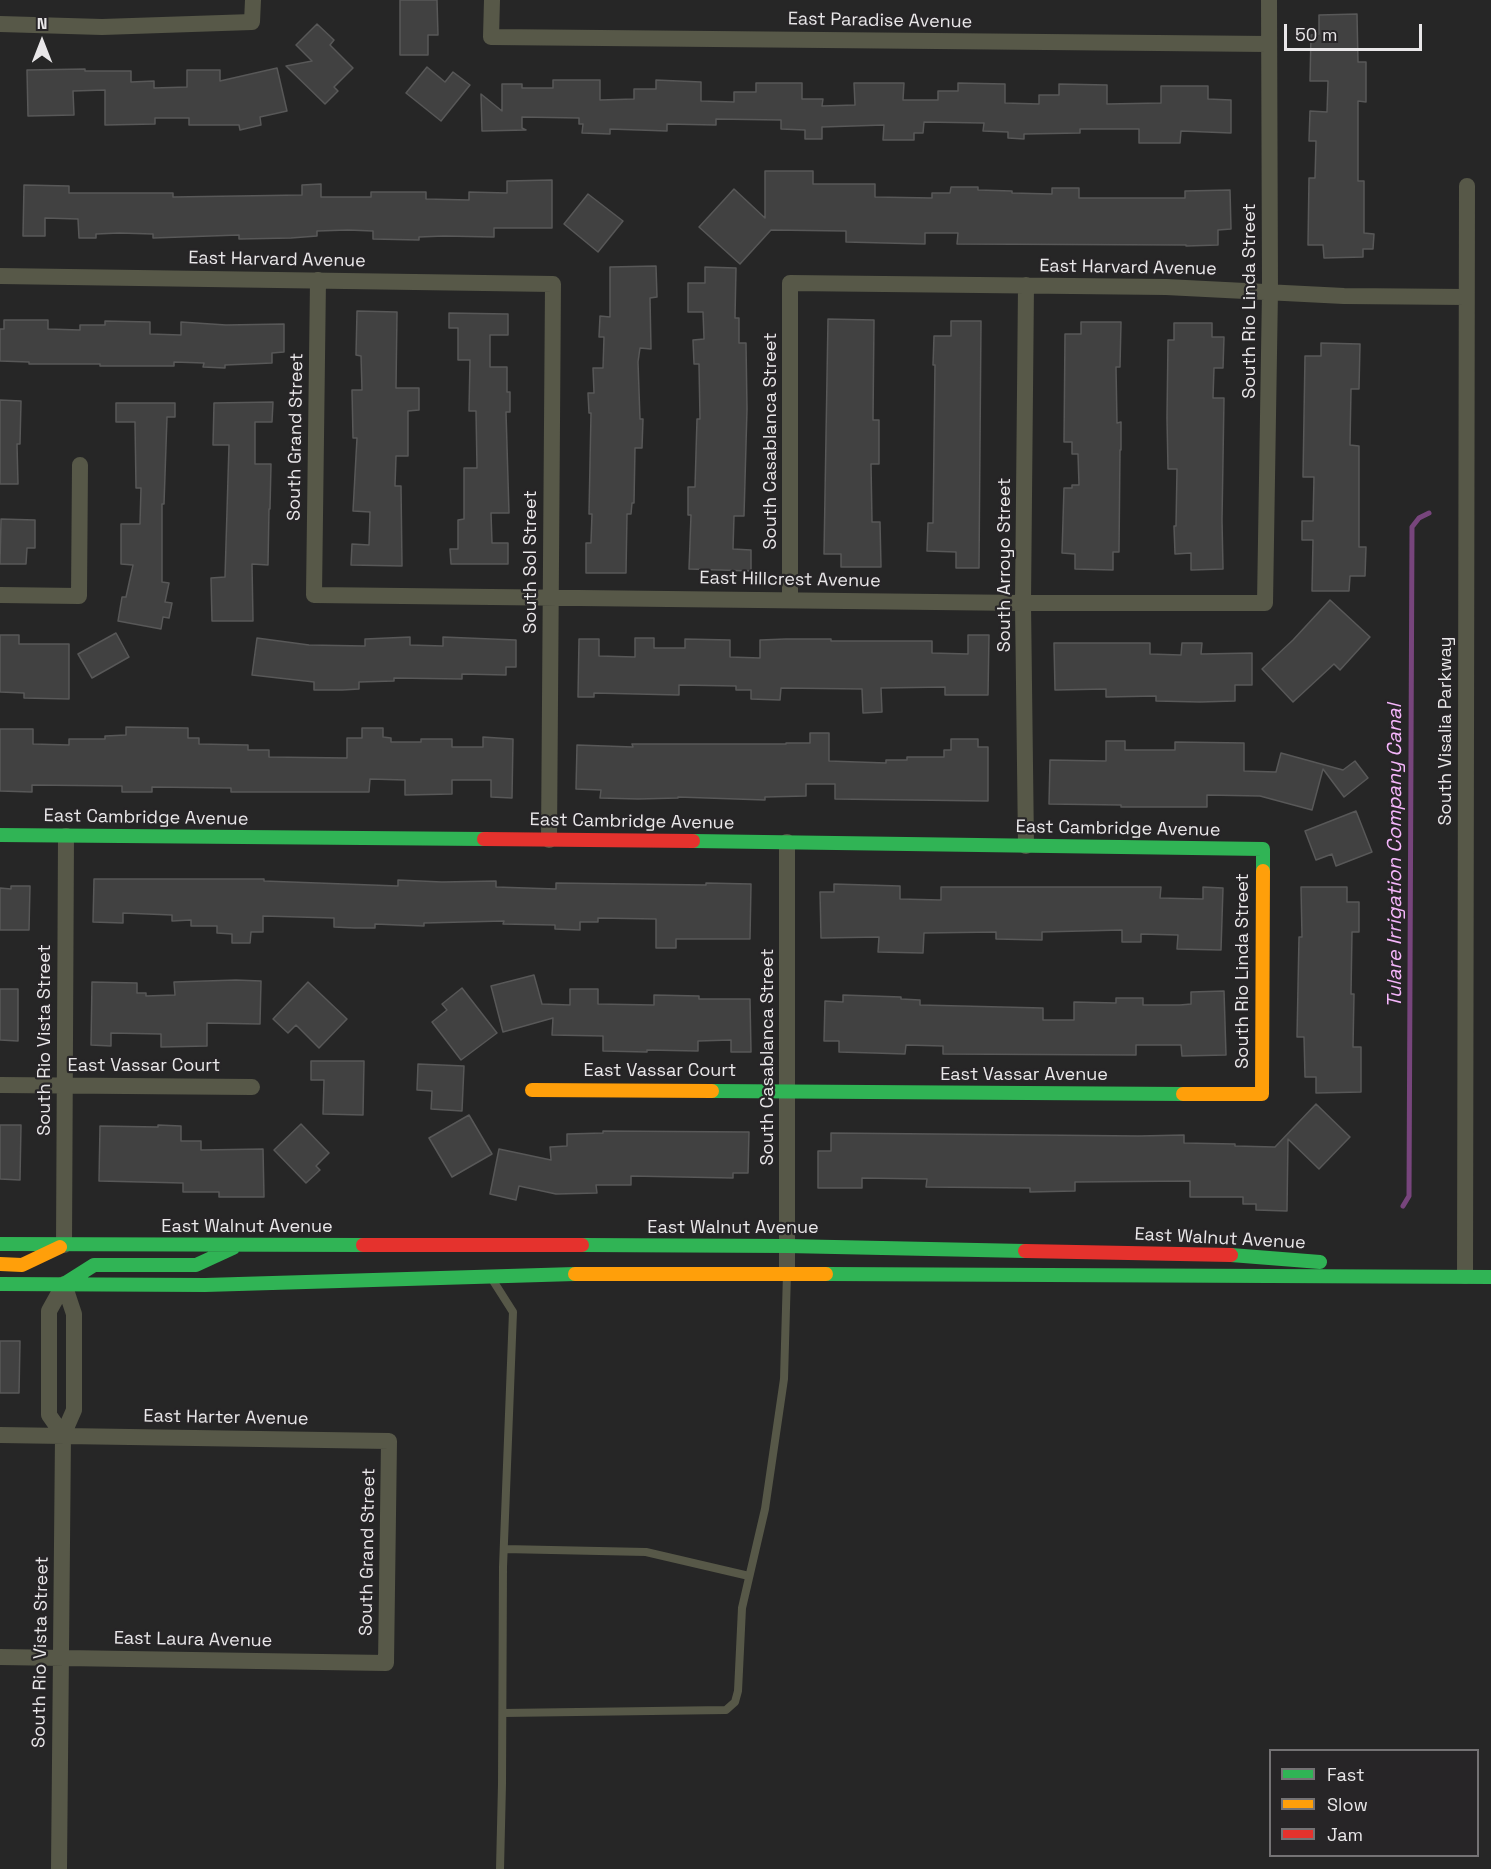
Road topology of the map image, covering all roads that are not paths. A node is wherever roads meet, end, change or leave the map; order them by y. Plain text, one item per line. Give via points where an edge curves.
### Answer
1 (253, 0) edge
2 (492, 0) edge
3 (1269, 0) edge
4 (0, 24) edge
5 (1268, 44) junction
6 (1467, 186) dead end
7 (0, 276) edge
8 (318, 280) junction
9 (790, 283) joint
10 (553, 284) joint
11 (1026, 285) junction
12 (1270, 291) junction
13 (1466, 297) junction
14 (80, 465) dead end
15 (0, 595) edge
16 (314, 595) joint
17 (550, 597) junction
18 (790, 600) junction
19 (1023, 603) junction
20 (1265, 603) joint
21 (0, 835) edge
22 (66, 836) junction
23 (549, 840) junction
24 (788, 842) junction
25 (1026, 846) junction
26 (1263, 849) joint
27 (0, 1085) edge
28 (64, 1085) junction
29 (252, 1087) dead end
30 (532, 1090) dead end
31 (787, 1091) junction
32 (1262, 1094) joint
33 (0, 1244) edge
34 (64, 1245) junction
35 (240, 1245) junction
36 (787, 1246) junction
37 (488, 1260) junction
38 (0, 1264) edge
39 (787, 1273) junction
40 (1465, 1276) junction
41 (1491, 1276) edge
42 (0, 1284) edge
43 (64, 1284) junction
44 (0, 1435) edge
45 (63, 1435) junction
46 (389, 1441) joint
47 (504, 1550) junction
48 (749, 1576) junction
49 (0, 1657) edge
50 (60, 1657) junction
51 (386, 1663) joint
52 (503, 1713) junction
53 (59, 1869) edge
54 (500, 1869) edge

1 - 4 street via 252,22 102,27
2 - 5 street, East Paradise Avenue via 491,37
3 - 5 street, South Rio Linda Street
5 - 12 street, South Rio Linda Street
6 - 13 street, South Visalia Parkway
7 - 8 street, East Harvard Avenue
8 - 10 street, East Harvard Avenue
8 - 16 street, South Grand Street
9 - 11 street, East Harvard Avenue
9 - 18 street, South Casablanca Street
10 - 17 street, South Sol Street
11 - 12 street, East Harvard Avenue
11 - 19 street, South Arroyo Street
12 - 13 street, East Harvard Avenue
12 - 20 street, South Rio Linda Street
13 - 40 street, South Visalia Parkway
14 - 15 street via 79,596
16 - 17 street, East Hillcrest Avenue
17 - 18 street, East Hillcrest Avenue
17 - 23 street, South Sol Street
18 - 19 street, East Hillcrest Avenue
19 - 20 street, East Hillcrest Avenue
19 - 25 street, South Arroyo Street
21 - 22 main road, East Cambridge Avenue
22 - 23 main road, East Cambridge Avenue
22 - 28 street, South Rio Vista Street
23 - 24 main road, East Cambridge Avenue
24 - 25 main road, East Cambridge Avenue
24 - 31 street, South Casablanca Street
25 - 26 main road, East Cambridge Avenue
26 - 32 main road, South Rio Linda Street
27 - 28 street, East Vassar Court
28 - 29 street, East Vassar Court
28 - 34 street, South Rio Vista Street
30 - 31 main road, East Vassar Court
31 - 32 main road, East Vassar Avenue
31 - 36 street, South Casablanca Street
33 - 34 main road, East Walnut Avenue
34 - 35 main road, East Walnut Avenue
34 - 38 main road via 22,1265
35 - 37 main road, East Walnut Avenue
35 - 43 main road via 196,1265 94,1265
36 - 37 main road, East Walnut Avenue
36 - 39 street, South Casablanca Street
36 - 40 main road, East Walnut Avenue via 1247,1255
37 - 39 main road, East Walnut Avenue
37 - 43 main road, East Walnut Avenue via 205,1285
37 - 47 lane via 513,1312
39 - 40 main road, East Walnut Avenue
39 - 48 lane via 784,1379 765,1509
40 - 41 main road, East Walnut Avenue
42 - 43 main road, East Walnut Avenue
43 - 45 street, South Rio Vista Street via 74,1314 74,1410
43 - 45 street, South Rio Vista Street via 50,1311 49,1334 49,1414
44 - 45 street, East Harter Avenue
45 - 46 street, East Harter Avenue
45 - 50 street, South Rio Vista Street
46 - 51 street, South Grand Street
47 - 48 lane via 646,1552
47 - 52 lane
48 - 52 lane via 742,1608 738,1691 735,1702 726,1710
49 - 50 street, East Laura Avenue
50 - 51 street, East Laura Avenue
50 - 53 street, South Rio Vista Street
52 - 54 lane

